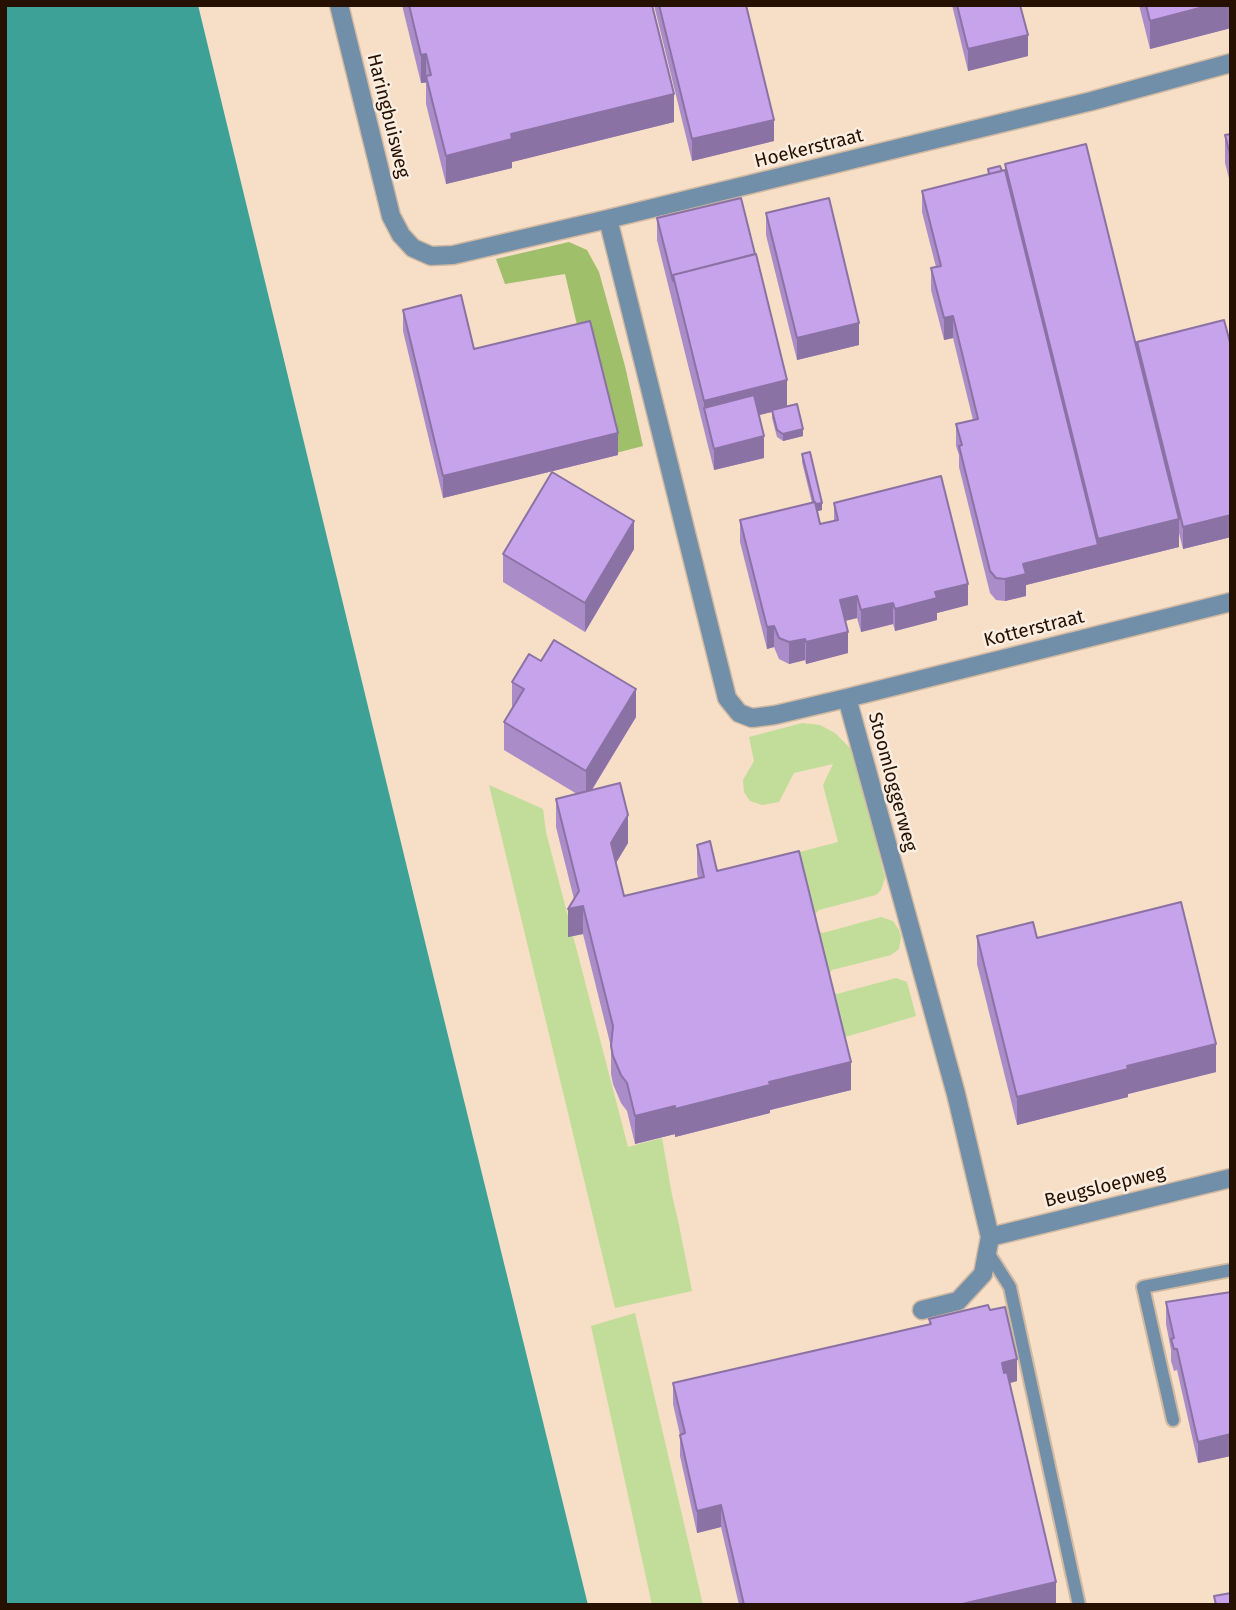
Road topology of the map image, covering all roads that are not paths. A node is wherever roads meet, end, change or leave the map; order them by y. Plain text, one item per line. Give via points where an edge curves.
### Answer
1 (339, 5) edge
2 (1231, 64) edge
3 (608, 219) junction
4 (401, 234) joint
5 (1231, 602) edge
6 (847, 698) junction
7 (1231, 1178) edge
8 (988, 1244) junction
9 (1231, 1270) edge
10 (922, 1310) dead end
11 (1173, 1420) dead end
12 (1079, 1605) edge

1 - 4 street, Haringbuisweg via 391,216
2 - 3 street, Hoekerstraat
3 - 4 street, Hoekerstraat via 453,255 431,256 413,248
3 - 6 street, Stoomloggerweg via 727,698 739,713 752,718
5 - 6 street, Kotterstraat
6 - 8 street, Stoomloggerweg via 956,1094
7 - 8 street, Beugsloepweg
8 - 10 street via 983,1274 958,1301
8 - 12 lane via 1010,1287
9 - 11 lane via 1143,1287

